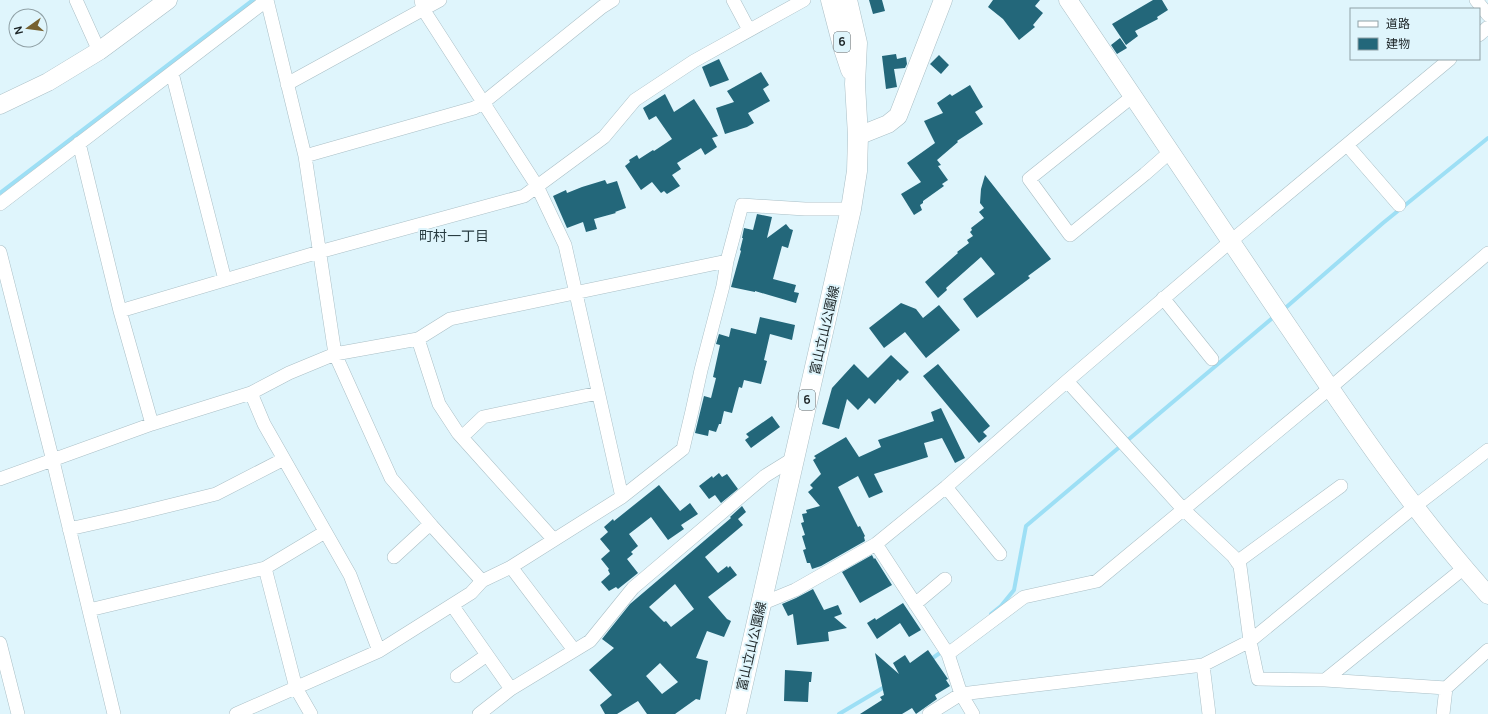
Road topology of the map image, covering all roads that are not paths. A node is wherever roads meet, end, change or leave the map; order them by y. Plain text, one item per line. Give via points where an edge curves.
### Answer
1 (76, 0) edge
2 (440, 0) edge
3 (613, 0) edge
4 (733, 0) edge
5 (804, 0) edge
6 (832, 0) edge
7 (847, 0) edge
8 (943, 0) edge
9 (1068, 0) edge
10 (1476, 0) edge
11 (163, 2) edge
12 (422, 5) edge
13 (1488, 15) edge
14 (1488, 27) edge
15 (749, 30) junction
16 (1480, 34) edge
17 (99, 51) junction
18 (1449, 60) edge
19 (172, 72) junction
20 (288, 84) junction
21 (855, 84) junction
22 (1133, 96) junction
23 (484, 102) junction
24 (0, 105) edge
25 (858, 136) junction
26 (79, 143) junction
27 (1347, 145) junction
28 (1170, 152) junction
29 (305, 156) junction
30 (537, 186) junction
31 (0, 204) edge
32 (1399, 205) dead end
33 (851, 210) junction
34 (1231, 241) junction
35 (0, 252) edge
36 (319, 252) junction
37 (1486, 260) edge
38 (727, 261) junction
39 (225, 280) junction
40 (576, 293) junction
41 (1163, 298) junction
42 (120, 311) junction
43 (418, 339) junction
44 (335, 354) junction
45 (1212, 359) dead end
46 (1067, 381) junction
47 (1330, 388) junction
48 (598, 393) junction
49 (251, 394) junction
50 (152, 424) junction
51 (462, 437) junction
52 (1488, 450) edge
53 (794, 458) junction
54 (284, 459) junction
55 (53, 461) junction
56 (0, 479) edge
57 (1341, 486) dead end
58 (946, 487) junction
59 (622, 497) junction
60 (1414, 507) junction
61 (1183, 509) junction
62 (430, 524) junction
63 (69, 529) junction
64 (325, 532) junction
65 (554, 540) junction
66 (876, 544) junction
67 (1000, 554) dead end
68 (394, 557) dead end
69 (1238, 562) junction
70 (511, 567) junction
71 (265, 568) junction
72 (1464, 568) junction
73 (945, 579) dead end
74 (482, 581) junction
75 (1488, 595) edge
76 (761, 604) junction
77 (915, 604) junction
78 (452, 605) junction
79 (89, 610) junction
80 (1250, 641) junction
81 (0, 643) edge
82 (574, 650) junction
83 (1488, 650) edge
84 (379, 651) junction
85 (948, 654) junction
86 (487, 655) junction
87 (1203, 665) junction
88 (457, 676) dead end
89 (1325, 680) junction
90 (296, 688) junction
91 (1446, 688) junction
92 (510, 689) junction
93 (6, 690) edge
94 (961, 694) junction
95 (18, 714) edge
96 (114, 714) edge
97 (236, 714) edge
98 (311, 714) edge
99 (479, 714) edge
100 (736, 714) edge
101 (929, 714) edge
102 (973, 714) edge
103 (1209, 714) edge
104 (1443, 714) edge

1 - 17 street
2 - 12 street
3 - 23 street
4 - 15 street
5 - 15 street
6 - 21 main road, 富山立山公園線 / 6
7 - 21 main road, 富山立山公園線 / 6 via 857,43
8 - 25 street via 898,116 888,124
9 - 22 street
10 - 13 street
11 - 17 street
12 - 20 street
12 - 23 street
14 - 16 street
15 - 30 street via 694,61 635,100 604,137
17 - 24 street via 48,82
18 - 27 street
19 - 20 street via 267,0
19 - 26 street
19 - 39 street
20 - 29 street
21 - 25 main road, 富山立山公園線 / 6
22 - 28 street
22 - 28 street via 1029,179 1070,235
23 - 29 street via 474,108
23 - 30 street
25 - 33 main road, 富山立山公園線 / 6 via 857,171
26 - 31 street
26 - 42 street
27 - 32 street
27 - 34 street
28 - 34 street
29 - 36 street
30 - 36 street via 524,196
30 - 40 street via 565,245
33 - 38 street via 742,205
33 - 53 main road, 富山立山公園線 / 6
34 - 41 street
34 - 47 street
35 - 55 street
36 - 39 street
36 - 44 street
37 - 47 street
38 - 40 street
38 - 59 street via 683,449
39 - 42 street
40 - 43 street via 450,319
40 - 48 street
41 - 45 street
41 - 46 street
42 - 50 street
43 - 44 street
43 - 51 street via 439,404
44 - 49 street via 289,373
44 - 62 street via 391,478
46 - 58 street
46 - 61 street
47 - 60 street
47 - 61 street
48 - 51 street via 483,417
48 - 59 street
49 - 50 street
49 - 54 street
50 - 55 street
51 - 65 street
52 - 60 street
53 - 76 main road, 富山立山公園線 / 6
53 - 82 street via 765,476 633,588 590,641
54 - 63 street via 216,494
54 - 64 street
55 - 56 street
55 - 63 street
57 - 69 street
58 - 66 street
58 - 67 street
59 - 65 street
60 - 72 street
60 - 80 street
61 - 69 street
61 - 85 street via 1097,581 1024,597
62 - 68 street
62 - 74 street
63 - 79 street
64 - 71 street
64 - 84 street via 350,575
65 - 70 street
66 - 76 street via 795,590
66 - 77 street
69 - 80 street
70 - 74 street
70 - 82 street
71 - 79 street
71 - 90 street
72 - 75 street
72 - 89 street
73 - 77 street
74 - 78 street via 471,593
76 - 100 main road, 富山立山公園線 / 6
77 - 85 street
78 - 84 street
78 - 86 street
79 - 96 street
80 - 87 street
80 - 89 street via 1258,679
81 - 93 street
82 - 92 street
83 - 91 street
84 - 90 street
85 - 94 street
86 - 88 street
86 - 92 street
87 - 94 street
87 - 103 street
89 - 91 street
90 - 97 street
90 - 98 street
91 - 104 street
92 - 99 street
93 - 95 street
94 - 101 street
94 - 102 street

